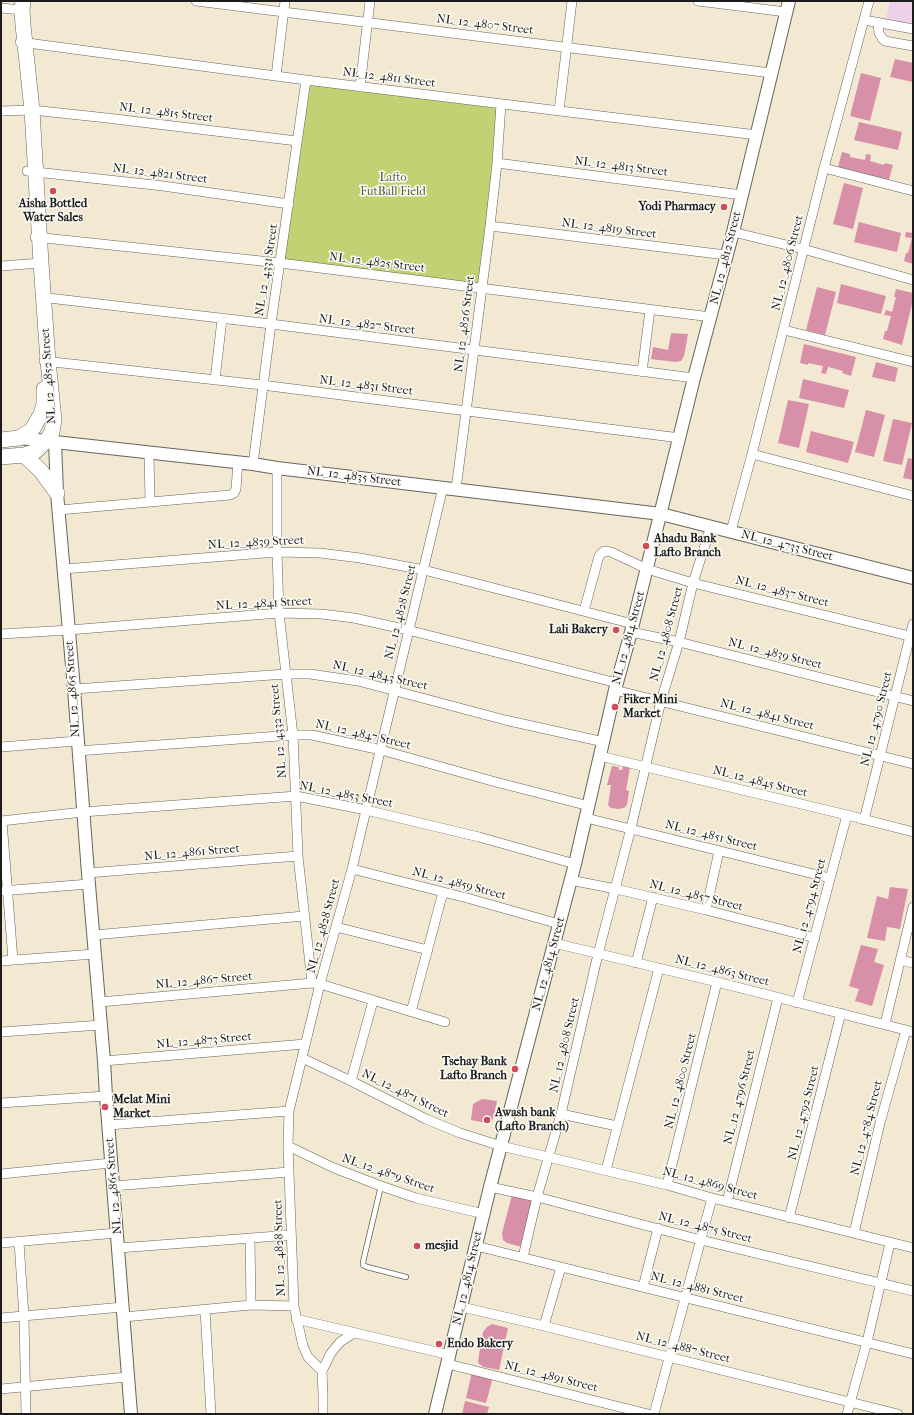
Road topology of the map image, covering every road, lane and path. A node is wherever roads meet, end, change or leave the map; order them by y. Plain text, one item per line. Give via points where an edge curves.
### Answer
1 (196, 1) edge
2 (285, 1) edge
3 (370, 1) edge
4 (572, 1) edge
5 (698, 1) edge
6 (869, 1) edge
7 (16, 6) edge
8 (788, 6) edge
9 (283, 13) junction
10 (864, 20) junction
11 (367, 22) junction
12 (878, 22) junction
13 (913, 29) edge
14 (21, 42) junction
15 (913, 46) edge
16 (567, 48) junction
17 (771, 73) junction
18 (276, 76) junction
19 (306, 80) junction
20 (360, 87) junction
21 (502, 104) junction
22 (29, 110) junction
23 (559, 110) junction
24 (1, 111) edge
25 (757, 135) junction
26 (298, 141) junction
27 (497, 163) junction
28 (824, 168) junction
29 (32, 171) junction
30 (913, 191) edge
31 (742, 195) junction
32 (289, 204) junction
33 (490, 226) junction
34 (733, 232) junction
35 (36, 237) junction
36 (803, 249) junction
37 (726, 255) junction
38 (38, 263) junction
39 (280, 263) junction
40 (1, 266) edge
41 (913, 280) edge
42 (481, 288) junction
43 (40, 297) junction
44 (650, 310) junction
45 (711, 317) junction
46 (222, 318) junction
47 (271, 324) junction
48 (784, 330) junction
49 (473, 350) junction
50 (45, 361) junction
51 (913, 362) edge
52 (642, 372) junction
53 (694, 378) junction
54 (215, 380) junction
55 (262, 385) junction
56 (466, 410) junction
57 (19, 438) junction
58 (680, 438) junction
59 (1, 440) edge
60 (51, 442) junction
61 (149, 452) junction
62 (752, 454) junction
63 (24, 455) junction
64 (1, 457) edge
65 (238, 462) junction
66 (253, 464) junction
67 (277, 468) junction
68 (443, 487) junction
69 (456, 489) junction
70 (57, 493) junction
71 (913, 496) edge
72 (150, 502) junction
73 (59, 510) junction
74 (661, 514) junction
75 (710, 526) junction
76 (731, 531) junction
77 (277, 552) junction
78 (64, 568) junction
79 (647, 569) junction
80 (424, 570) junction
81 (913, 578) edge
82 (693, 583) junction
83 (584, 611) junction
84 (279, 613) junction
85 (913, 624) edge
86 (632, 628) junction
87 (69, 630) junction
88 (408, 630) junction
89 (1, 634) edge
90 (912, 637) edge
91 (679, 642) junction
92 (286, 674) junction
93 (616, 687) junction
94 (74, 689) junction
95 (395, 691) junction
96 (895, 697) junction
97 (661, 701) junction
98 (913, 701) edge
99 (293, 734) junction
100 (1, 742) edge
101 (604, 742) junction
102 (78, 746) junction
103 (1, 747) edge
104 (381, 750) junction
105 (880, 755) junction
106 (600, 756) junction
107 (913, 764) edge
108 (645, 766) junction
109 (296, 796) junction
110 (366, 810) junction
111 (83, 812) junction
112 (587, 812) junction
113 (847, 815) junction
114 (864, 820) junction
115 (2, 821) edge
116 (631, 828) junction
117 (913, 832) edge
118 (719, 851) junction
119 (298, 856) junction
120 (575, 864) junction
121 (352, 869) junction
122 (830, 878) junction
123 (88, 879) junction
124 (570, 880) junction
125 (616, 889) junction
126 (5, 891) edge
127 (443, 892) junction
128 (653, 897) junction
129 (913, 907) edge
130 (706, 910) junction
131 (304, 916) junction
132 (559, 924) junction
133 (336, 928) junction
134 (94, 935) junction
135 (815, 938) junction
136 (554, 943) junction
137 (428, 950) junction
138 (95, 954) junction
139 (598, 954) junction
140 (13, 960) junction
141 (900, 960) junction
142 (1, 961) edge
143 (636, 963) junction
144 (913, 963) edge
145 (659, 968) junction
146 (718, 982) junction
147 (316, 984) junction
148 (778, 998) junction
149 (372, 1001) junction
150 (100, 1002) junction
151 (797, 1003) junction
152 (410, 1012) junction
153 (841, 1013) junction
154 (445, 1022) dead end
155 (885, 1024) junction
156 (101, 1025) junction
157 (909, 1031) edge
158 (1, 1032) edge
159 (305, 1044) junction
160 (302, 1058) junction
161 (104, 1061) junction
162 (351, 1081) junction
163 (106, 1096) junction
164 (1, 1103) edge
165 (289, 1111) junction
166 (561, 1114) junction
167 (109, 1125) junction
168 (617, 1126) junction
169 (288, 1146) junction
170 (501, 1146) junction
171 (548, 1158) junction
172 (111, 1163) junction
173 (606, 1170) junction
174 (289, 1172) junction
175 (1, 1174) edge
176 (667, 1185) junction
177 (114, 1186) junction
178 (381, 1186) junction
179 (490, 1187) junction
180 (537, 1197) junction
181 (712, 1198) junction
182 (727, 1202) junction
183 (484, 1214) junction
184 (789, 1218) junction
185 (658, 1228) junction
186 (118, 1233) junction
187 (854, 1233) junction
188 (291, 1235) junction
189 (250, 1238) junction
190 (701, 1240) junction
191 (19, 1242) junction
192 (890, 1243) junction
193 (1, 1244) edge
194 (476, 1246) junction
195 (119, 1248) junction
196 (913, 1248) edge
197 (523, 1257) junction
198 (560, 1267) junction
199 (406, 1277) dead end
200 (881, 1283) junction
201 (643, 1286) junction
202 (913, 1291) edge
203 (686, 1297) junction
204 (251, 1305) junction
205 (294, 1306) junction
206 (462, 1307) junction
207 (205, 1310) junction
208 (123, 1312) junction
209 (24, 1317) junction
210 (1, 1318) edge
211 (296, 1319) junction
212 (544, 1326) junction
213 (354, 1333) junction
214 (867, 1342) junction
215 (913, 1354) edge
216 (669, 1357) junction
217 (449, 1359) junction
218 (322, 1371) junction
219 (128, 1377) junction
220 (25, 1387) junction
221 (1, 1389) edge
222 (850, 1402) junction
223 (26, 1414) edge
224 (131, 1414) edge
225 (211, 1414) edge
226 (323, 1414) edge
227 (435, 1414) edge
228 (648, 1414) edge
229 (654, 1414) edge
230 (847, 1414) edge
231 (898, 1414) edge

1 - 9 street, NL_12_4807 Street
2 - 9 street
3 - 11 street
4 - 16 street
5 - 8 street
6 - 10 street, NL_12_4806 Street
7 - 14 main road, NL_12_4852 Street
8 - 17 street, NL_12_4812 Street
9 - 11 street, NL_12_4807 Street
9 - 18 street
10 - 12 street
10 - 28 street, NL_12_4806 Street
11 - 16 street, NL_12_4807 Street
11 - 20 street
12 - 13 street
12 - 15 street via 879,33 885,41
14 - 18 street, NL_12_4811 Street
14 - 22 main road, NL_12_4852 Street
16 - 17 street, NL_12_4807 Street
16 - 23 street
17 - 25 street, NL_12_4812 Street
18 - 19 street, NL_12_4811 Street
19 - 20 street, NL_12_4811 Street
19 - 26 street, NL_12_4331 Street
20 - 21 street, NL_12_4811 Street
21 - 23 street, NL_12_4811 Street
21 - 27 street, NL_12_4826 Street
22 - 24 street, NL_12_4815 Street
22 - 26 street, NL_12_4815 Street
22 - 29 main road, NL_12_4852 Street
23 - 25 street, NL_12_4811 Street
25 - 31 street, NL_12_4812 Street
26 - 32 street, NL_12_4331 Street
27 - 31 street, NL_12_4813 Street
27 - 33 street, NL_12_4826 Street
28 - 30 street
28 - 36 street, NL_12_4806 Street
29 - 32 street, NL_12_4821 Street
29 - 35 main road, NL_12_4852 Street
31 - 34 street, NL_12_4812 Street
32 - 39 street, NL_12_4331 Street
33 - 37 street, NL_12_4819 Street
33 - 42 street, NL_12_4826 Street
34 - 36 street
34 - 37 street, NL_12_4812 Street
35 - 38 main road, NL_12_4852 Street
35 - 39 street, NL_12_4825 Street
36 - 41 street
36 - 48 street, NL_12_4806 Street
37 - 45 street, NL_12_4812 Street
38 - 40 street
38 - 43 main road, NL_12_4852 Street
39 - 42 street, NL_12_4825 Street
39 - 47 street, NL_12_4331 Street
42 - 44 street, NL_12_4825 Street
42 - 49 street, NL_12_4826 Street
43 - 46 street, NL_12_4827 Street
43 - 50 main road, NL_12_4852 Street
44 - 45 street, NL_12_4825 Street
44 - 52 street
45 - 53 street, NL_12_4812 Street
46 - 47 street, NL_12_4827 Street
46 - 54 street
47 - 49 street, NL_12_4827 Street
47 - 55 street, NL_12_4331 Street
48 - 51 street
48 - 62 street, NL_12_4806 Street
49 - 52 street, NL_12_4827 Street
49 - 56 street, NL_12_4826 Street
50 - 54 street, NL_12_4831 Street
50 - 57 main road, NL_12_4852 Street via 44,404 41,414 32,430
50 - 60 main road, NL_12_4852 Street via 54,420
52 - 53 street, NL_12_4827 Street
53 - 58 street, NL_12_4812 Street
54 - 55 street, NL_12_4831 Street
55 - 56 street, NL_12_4831 Street
55 - 66 street, NL_12_4331 Street
56 - 58 street, NL_12_4831 Street
56 - 69 street, NL_12_4826 Street
57 - 59 main road
57 - 60 street, NL_12_4852 Street
58 - 74 street, NL_12_4812 Street
60 - 61 street, NL_12_4835 Street
60 - 63 main road
60 - 70 street, NL_12_4865 Street
61 - 65 street, NL_12_4835 Street
61 - 72 street
62 - 71 street
62 - 76 street, NL_12_4806 Street
63 - 64 main road
63 - 70 main road via 41,471
65 - 66 street, NL_12_4835 Street
65 - 72 street via 236,489 230,495
66 - 67 street, NL_12_4835 Street
67 - 68 street, NL_12_4835 Street
67 - 77 street, NL_12_4332 Street
68 - 69 street, NL_12_4835 Street
68 - 80 street, NL_12_4828 Street
69 - 74 street, NL_12_4835 Street
70 - 73 street, NL_12_4865 Street
72 - 73 street
73 - 78 street, NL_12_4865 Street
74 - 75 street, NL_12_4733 Street
74 - 79 street, NL_12_4814 Street
75 - 76 street, NL_12_4733 Street
75 - 82 street, NL_12_4808 Street
76 - 81 street, NL_12_4733 Street
77 - 78 street, NL_12_4839 Street
77 - 80 street, NL_12_4839 Street via 320,553
77 - 84 street, NL_12_4332 Street
78 - 87 street, NL_12_4865 Street
79 - 82 street, NL_12_4837 Street
79 - 83 street, NL_12_4837 Street via 604,551 599,556
79 - 86 street, NL_12_4814 Street
80 - 83 street, NL_12_4839 Street
80 - 88 street, NL_12_4828 Street
82 - 90 street, NL_12_4837 Street
82 - 91 street, NL_12_4808 Street
83 - 86 street, NL_12_4839 Street
84 - 87 street, NL_12_4841 Street
84 - 88 street, NL_12_4841 Street via 347,617
84 - 92 street, NL_12_4332 Street
85 - 90 street, NL_12_4790 Street
86 - 91 street, NL_12_4839 Street
86 - 93 street, NL_12_4814 Street
87 - 89 street, NL_12_4841 Street
87 - 94 street, NL_12_4865 Street
88 - 93 street, NL_12_4841 Street
88 - 95 street, NL_12_4828 Street
90 - 96 street, NL_12_4790 Street
91 - 96 street, NL_12_4839 Street
91 - 97 street, NL_12_4808 Street
92 - 94 street, NL_12_4843 Street
92 - 95 street, NL_12_4843 Street via 334,677
92 - 99 street, NL_12_4332 Street
93 - 97 street, NL_12_4841 Street
93 - 101 street, NL_12_4814 Street
94 - 102 street, NL_12_4865 Street
95 - 101 street, NL_12_4843 Street via 505,720
95 - 104 street, NL_12_4828 Street
96 - 98 street, NL_12_4839 Street
96 - 105 street, NL_12_4790 Street
97 - 105 street, NL_12_4841 Street
97 - 108 street, NL_12_4808 Street
99 - 102 street, NL_12_4847 Street
99 - 104 street, NL_12_4847 Street via 330,738
99 - 109 street, NL_12_4332 Street
100 - 103 street
101 - 106 street, NL_12_4814 Street
102 - 103 street, NL_12_4847 Street
102 - 111 street, NL_12_4865 Street
104 - 110 street, NL_12_4828 Street
104 - 112 street, NL_12_4847 Street via 492,781
105 - 107 street, NL_12_4841 Street
105 - 114 street, NL_12_4790 Street
106 - 108 street, NL_12_4845 Street
106 - 112 street, NL_12_4814 Street
108 - 113 street, NL_12_4845 Street
108 - 116 street, NL_12_4808 Street
109 - 110 street, NL_12_4853 Street
109 - 111 street, NL_12_4853 Street
109 - 119 street, NL_12_4332 Street
110 - 120 street, NL_12_4853 Street via 479,837
110 - 121 street, NL_12_4828 Street
111 - 115 street, NL_12_4853 Street
111 - 123 street, NL_12_4865 Street
112 - 116 street, NL_12_4851 Street
112 - 120 street, NL_12_4814 Street
113 - 114 street, NL_12_4845 Street
113 - 122 street, NL_12_4794 Street
114 - 117 street, NL_12_4845 Street
115 - 126 street
116 - 118 street, NL_12_4851 Street
116 - 125 street, NL_12_4808 Street
118 - 122 street, NL_12_4851 Street
118 - 130 street
119 - 123 street, NL_12_4861 Street
119 - 131 street, NL_12_4332 Street
120 - 124 street, NL_12_4814 Street
121 - 127 street, NL_12_4859 Street
121 - 133 street, NL_12_4828 Street
122 - 135 street, NL_12_4794 Street
123 - 126 street, NL_12_4861 Street
123 - 134 street, NL_12_4865 Street
124 - 125 street, NL_12_4857 Street
124 - 132 street, NL_12_4814 Street
125 - 128 street, NL_12_4857 Street
125 - 139 street, NL_12_4808 Street
126 - 140 street
127 - 132 street, NL_12_4859 Street
127 - 137 street
128 - 130 street, NL_12_4857 Street
128 - 143 street
129 - 141 street
130 - 135 street, NL_12_4857 Street
131 - 134 street
131 - 147 street, NL_12_4332 Street
132 - 136 street, NL_12_4814 Street
133 - 137 street
133 - 147 street, NL_12_4828 Street
134 - 138 street, NL_12_4865 Street
135 - 151 street, NL_12_4794 Street
136 - 139 street, NL_12_4863 Street
136 - 170 street, NL_12_4814 Street
137 - 152 street
138 - 140 street
138 - 150 street, NL_12_4865 Street
139 - 143 street, NL_12_4863 Street
139 - 166 street, NL_12_4808 Street
140 - 142 street
141 - 144 street
141 - 155 street
143 - 145 street, NL_12_4863 Street
145 - 146 street, NL_12_4863 Street
145 - 168 street
146 - 148 street, NL_12_4863 Street
146 - 176 street, NL_12_4800 Street
147 - 149 street, NL_12_4867 Street
147 - 150 street, NL_12_4867 Street
147 - 159 street, NL_12_4828 Street
148 - 151 street, NL_12_4863 Street
148 - 182 street, NL_12_4796 Street
149 - 152 street, NL_12_4867 Street
149 - 162 street
150 - 156 street, NL_12_4865 Street
151 - 153 street, NL_12_4863 Street
152 - 154 street, NL_12_4867 Street
153 - 155 street, NL_12_4863 Street
153 - 184 street, NL_12_4792 Street
155 - 157 street, NL_12_4863 Street
156 - 158 street
156 - 161 street, NL_12_4865 Street
157 - 187 street, NL_12_4784 Street via 880,1123
159 - 160 street, NL_12_4828 Street
159 - 161 street, NL_12_4873 Street
160 - 162 street, NL_12_4871 Street
160 - 165 street, NL_12_4828 Street
161 - 163 street, NL_12_4865 Street
162 - 170 street, NL_12_4871 Street via 426,1119
163 - 164 street
163 - 167 street, NL_12_4865 Street
165 - 167 street
165 - 169 street, NL_12_4828 Street
166 - 168 street
166 - 171 street, NL_12_4808 Street
167 - 172 street, NL_12_4865 Street
168 - 173 street
169 - 174 street, NL_12_4828 Street
169 - 178 street, NL_12_4879 Street via 334,1168
170 - 171 street, NL_12_4869 Street
170 - 179 street, NL_12_4814 Street
171 - 173 street, NL_12_4869 Street
171 - 180 street, NL_12_4808 Street
172 - 175 street
172 - 177 street, NL_12_4865 Street
173 - 176 street, NL_12_4869 Street
174 - 177 street
174 - 188 street, NL_12_4828 Street
176 - 181 street, NL_12_4869 Street
177 - 186 street, NL_12_4865 Street
178 - 183 street, NL_12_4879 Street via 416,1198
178 - 199 lane via 363,1265
179 - 180 street, NL_12_4875 Street
179 - 183 street, NL_12_4814 Street
180 - 185 street, NL_12_4875 Street
180 - 197 street, NL_12_4808 Street
181 - 182 street, NL_12_4869 Street
181 - 190 street
182 - 184 street, NL_12_4869 Street
183 - 194 street, NL_12_4814 Street
184 - 187 street, NL_12_4869 Street
185 - 190 street, NL_12_4875 Street
185 - 201 street
186 - 191 street
186 - 195 street, NL_12_4865 Street
187 - 192 street, NL_12_4869 Street
188 - 189 street
188 - 205 street, NL_12_4828 Street
189 - 195 street
189 - 204 street
190 - 200 street, NL_12_4875 Street
190 - 203 street
191 - 193 street
191 - 209 street
192 - 196 street, NL_12_4869 Street
192 - 200 street
194 - 197 street, NL_12_4881 Street
194 - 206 street, NL_12_4814 Street
195 - 208 street, NL_12_4865 Street
197 - 198 street, NL_12_4881 Street
198 - 201 street, NL_12_4881 Street
198 - 212 street
200 - 202 street, NL_12_4875 Street
200 - 214 street
201 - 203 street, NL_12_4881 Street
203 - 214 street, NL_12_4881 Street
203 - 216 street
204 - 205 street
204 - 207 street
205 - 211 street, NL_12_4828 Street
206 - 212 street, NL_12_4887 Street
206 - 217 street, NL_12_4814 Street
207 - 208 street
207 - 225 street
208 - 209 street
208 - 219 street, NL_12_4865 Street
209 - 210 street
209 - 220 street
211 - 213 street, NL_12_4891 Street
211 - 218 street, NL_12_4828 Street via 308,1357
212 - 216 street, NL_12_4887 Street
213 - 217 street, NL_12_4891 Street
213 - 218 street via 340,1342
214 - 215 street, NL_12_4881 Street
214 - 222 street
216 - 222 street, NL_12_4887 Street
216 - 229 street
217 - 227 street, NL_12_4814 Street
217 - 228 street, NL_12_4891 Street
218 - 226 street
219 - 220 street
219 - 224 street, NL_12_4865 Street
220 - 221 street
220 - 223 street
222 - 230 street
222 - 231 street, NL_12_4887 Street

